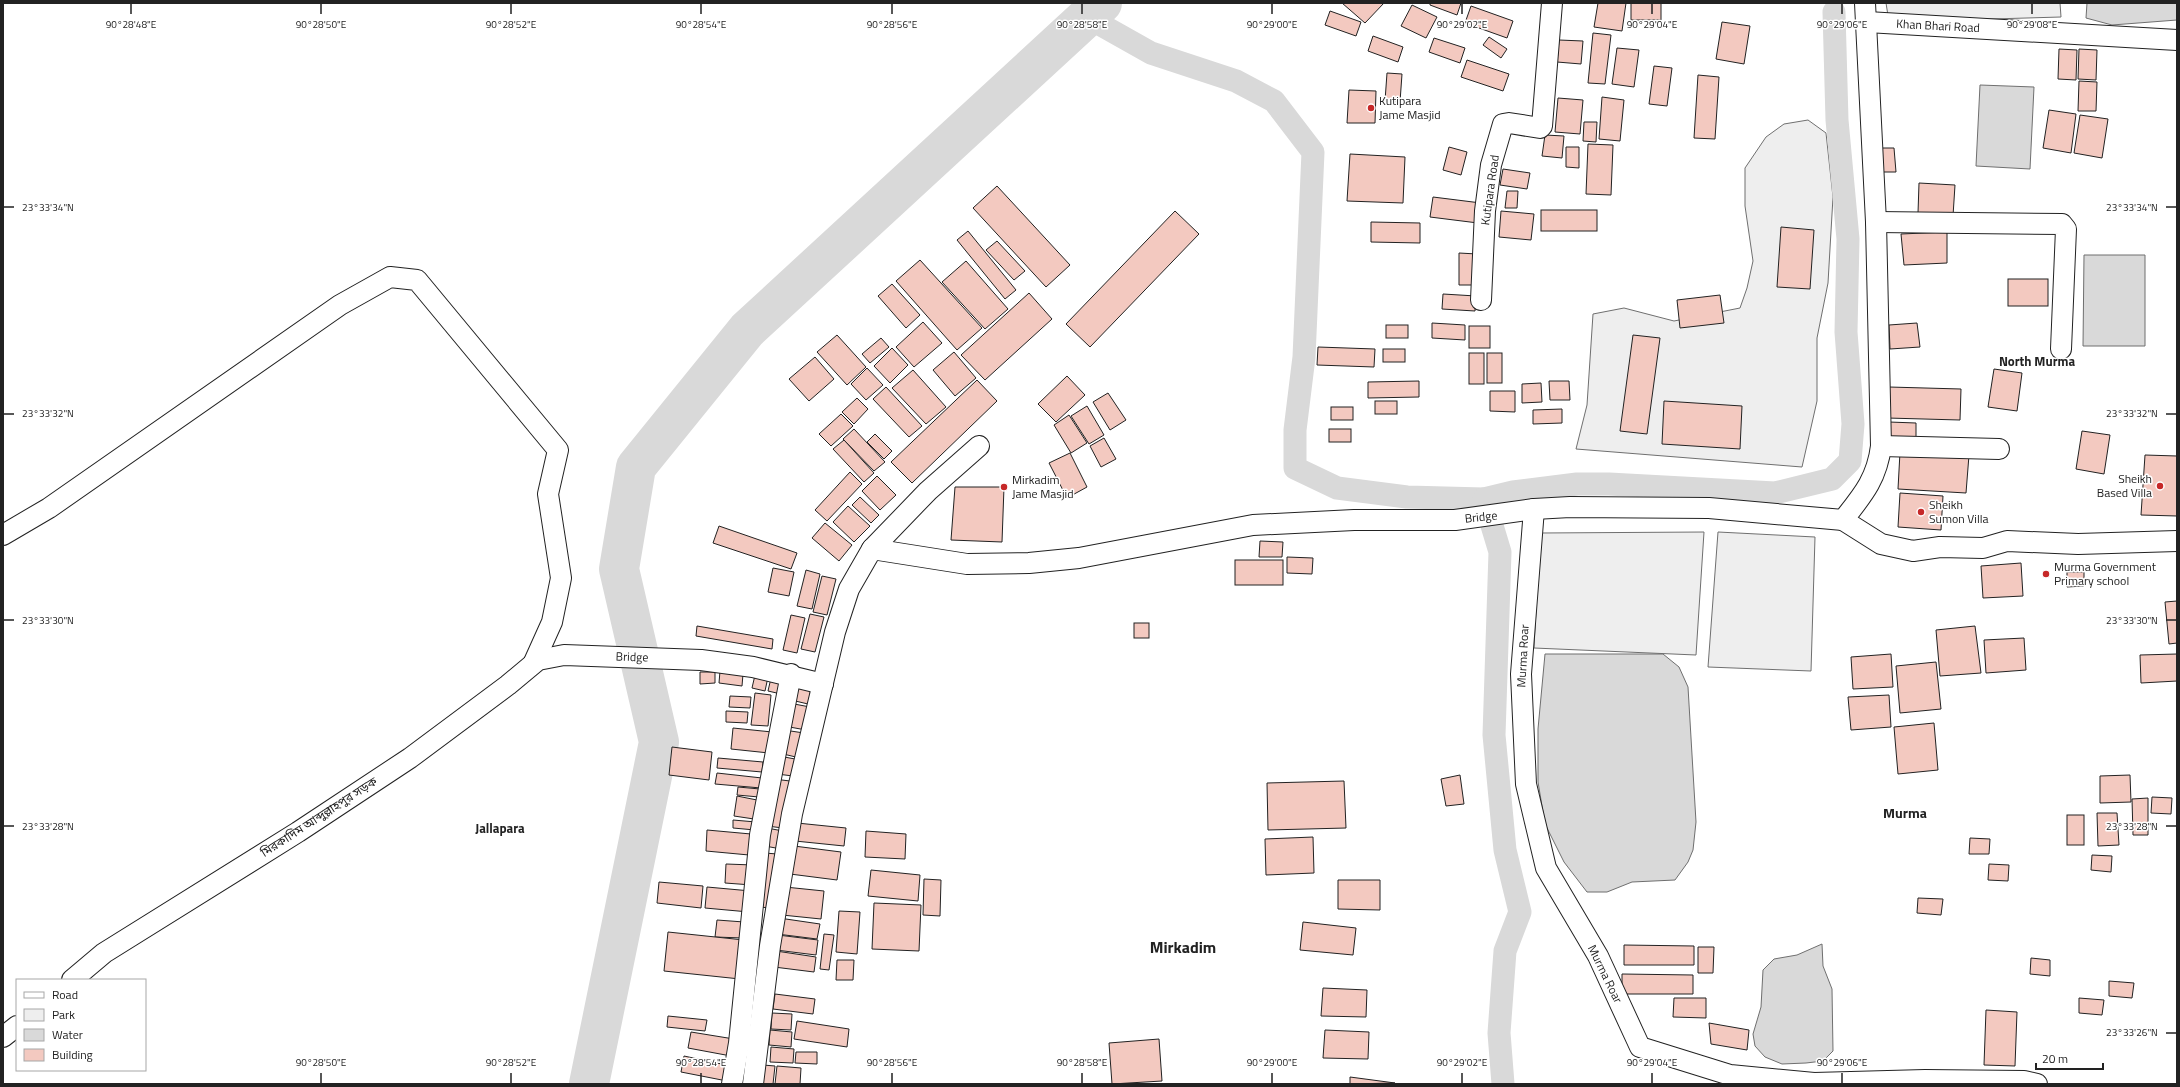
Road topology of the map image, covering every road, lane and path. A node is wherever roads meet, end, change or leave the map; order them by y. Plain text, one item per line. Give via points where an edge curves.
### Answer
1 (1552, 3) edge
2 (1866, 12) edge
3 (2177, 40) edge
4 (1876, 222) junction
5 (1481, 300) dead end
6 (2061, 350) dead end
7 (979, 446) dead end
8 (1881, 446) junction
9 (1999, 449) dead end
10 (1534, 509) junction
11 (1843, 520) junction
12 (3, 535) edge
13 (2177, 541) edge
14 (872, 549) junction
15 (564, 655) joint
16 (534, 662) junction
17 (791, 674) junction
18 (823, 684) junction
19 (73, 979) edge
20 (16, 1027) edge
21 (3, 1037) edge
22 (732, 1084) edge
23 (753, 1084) edge
24 (2037, 1084) edge

1 - 5 street, Kutipara Road via 1542,126 1540,128 1503,124 1492,165 1485,211
2 - 3 street, Khan Bhari Road
2 - 4 street
4 - 6 street via 2062,224 2066,229
4 - 8 street
7 - 14 street via 928,491
8 - 9 street
8 - 11 street via 1879,460 1867,491
10 - 11 street, Bridge via 1709,508
10 - 14 street, Bridge via 1455,520 1354,520 1252,526 1079,558 1029,563 967,564
10 - 24 street, Murma Roar via 1521,674 1526,784 1546,868 1598,956 1640,1047 1730,1075 1814,1083 1926,1080 2024,1081
11 - 13 street via 1881,544 1913,552 1940,547 1983,548 2007,541 2078,544
12 - 16 street via 49,508 340,305 390,278 417,280 558,450 548,494 561,578 552,622
14 - 18 street via 849,589 835,632
15 - 16 street, মিরকাদিম আব্দুল্লাহপুর সড়ক via 550,656
15 - 17 street, Bridge via 701,660
16 - 19 street, মিরকাদিম আব্দুল্লাহপুর সড়ক via 508,685 410,758 298,832 104,953
17 - 18 street, Bridge
17 - 22 street via 760,835 739,1044
18 - 23 street via 792,814 770,946
20 - 21 street

